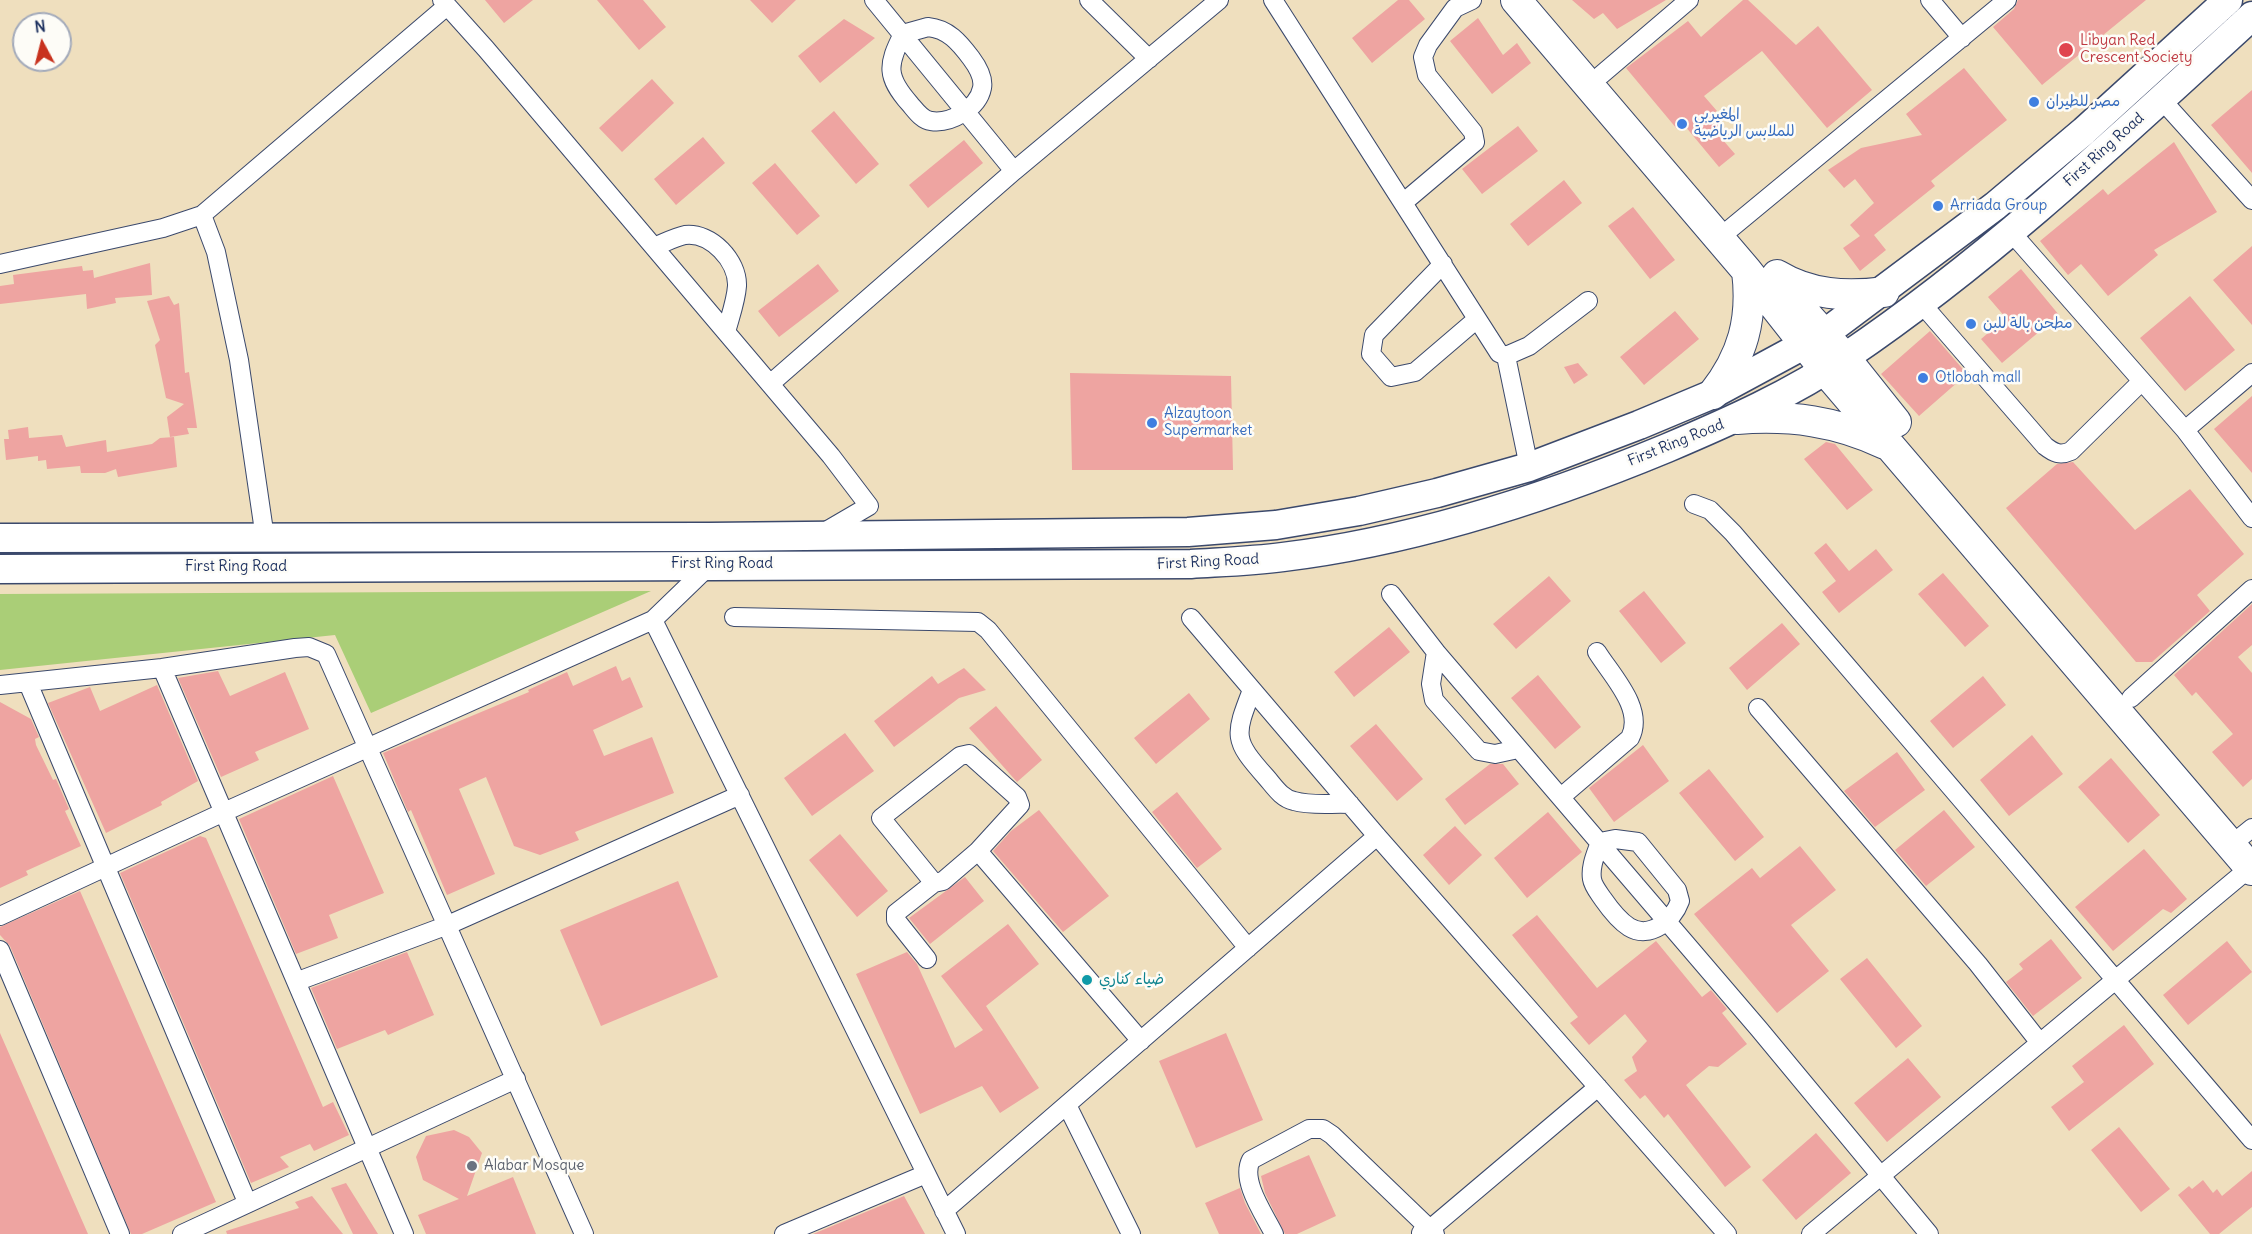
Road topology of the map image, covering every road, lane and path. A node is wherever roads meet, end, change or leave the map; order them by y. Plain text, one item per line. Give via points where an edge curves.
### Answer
1 (874, 0) edge
2 (1089, 0) edge
3 (1219, 0) edge
4 (1274, 0) edge
5 (1472, 0) edge
6 (1516, 0) edge
7 (1536, 0) edge
8 (1689, 0) edge
9 (1930, 0) edge
10 (2007, 0) edge
11 (2228, 0) edge
12 (445, 3) edge
13 (2252, 16) edge
14 (903, 34) junction
15 (1962, 38) junction
16 (1149, 58) junction
17 (1601, 75) junction
18 (2161, 99) junction
19 (965, 113) junction
20 (1014, 171) junction
21 (2252, 200) edge
22 (1404, 202) junction
23 (202, 215) junction
24 (1730, 229) junction
25 (2011, 232) junction
26 (654, 247) junction
27 (0, 264) edge
28 (1443, 264) junction
29 (1756, 269) junction
30 (1884, 292) junction
31 (1588, 301) dead end
32 (1922, 303) junction
33 (1477, 319) junction
34 (726, 332) junction
35 (1815, 340) junction
36 (1506, 356) junction
37 (1835, 364) junction
38 (2252, 373) edge
39 (2142, 381) junction
40 (770, 384) junction
41 (1713, 394) junction
42 (1737, 418) junction
43 (2185, 430) junction
44 (1892, 447) junction
45 (1529, 466) junction
46 (1694, 504) dead end
47 (2252, 518) edge
48 (818, 536) junction
49 (0, 538) edge
50 (265, 538) junction
51 (711, 564) junction
52 (0, 569) edge
53 (2252, 589) edge
54 (1391, 594) dead end
55 (734, 617) dead end
56 (1191, 618) dead end
57 (653, 620) junction
58 (1436, 652) junction
59 (1597, 652) dead end
60 (162, 668) junction
61 (28, 683) junction
62 (0, 686) edge
63 (1252, 690) junction
64 (2131, 698) junction
65 (1758, 708) dead end
66 (368, 747) junction
67 (1518, 749) junction
68 (740, 795) junction
69 (1561, 797) junction
70 (1350, 804) junction
71 (224, 812) junction
72 (1377, 836) junction
73 (1600, 842) junction
74 (2248, 850) edge
75 (978, 851) junction
76 (108, 868) junction
77 (934, 883) junction
78 (0, 916) edge
79 (1666, 923) junction
80 (448, 925) junction
81 (1248, 948) junction
82 (1, 955) edge
83 (927, 959) dead end
84 (298, 981) junction
85 (2115, 981) junction
86 (1141, 1041) junction
87 (2040, 1043) junction
88 (516, 1079) junction
89 (1598, 1087) junction
90 (1067, 1105) junction
91 (2252, 1140) edge
92 (367, 1148) junction
93 (926, 1174) junction
94 (1882, 1176) junction
95 (247, 1202) junction
96 (944, 1211) junction
97 (1428, 1232) edge
98 (120, 1234) edge
99 (182, 1234) edge
100 (404, 1234) edge
101 (584, 1234) edge
102 (784, 1234) edge
103 (956, 1234) edge
104 (1131, 1234) edge
105 (1275, 1234) edge
106 (1727, 1234) edge
107 (1812, 1234) edge
108 (1929, 1234) edge

1 - 14 street
2 - 16 street
3 - 16 street
4 - 22 street
5 - 22 street via 1455,8 1428,45 1424,57 1427,75 1473,132 1475,142
6 - 29 highway
7 - 17 highway
8 - 17 street
9 - 15 street
10 - 15 street
11 - 30 main road, First Ring Road via 1995,206
12 - 23 street
12 - 26 street
13 - 18 main road, First Ring Road
14 - 19 street
14 - 19 street via 891,62 897,90 920,116 931,121
14 - 19 street via 918,28 938,28 954,38 972,60 982,88
15 - 24 street
16 - 20 street
17 - 24 highway
18 - 21 street
18 - 25 main road, First Ring Road
19 - 20 street
20 - 40 street
22 - 28 street
23 - 27 street via 154,231
23 - 50 street via 216,252 238,360
24 - 29 highway
25 - 32 main road, First Ring Road
25 - 39 street
26 - 34 street
26 - 34 street via 685,236 713,243 722,251 732,263 737,287
28 - 33 street
28 - 33 street via 1374,335 1371,354 1391,377 1407,375 1416,372
29 - 30 highway via 1810,290 1834,294
29 - 35 highway
29 - 41 highway via 1741,349
30 - 35 main road, First Ring Road
31 - 36 street via 1529,346
32 - 37 main road, First Ring Road
32 - 39 street via 2054,453 2071,451
33 - 36 street via 1499,353
34 - 40 street
35 - 37 highway
35 - 41 main road, First Ring Road
36 - 45 street
37 - 42 main road, First Ring Road
37 - 44 highway
37 - 64 highway via 1905,433
38 - 43 street
39 - 43 street
40 - 48 street via 869,506
41 - 45 main road, First Ring Road
42 - 44 highway via 1801,418 1863,433
42 - 51 main road, First Ring Road via 1579,483 1456,522 1283,557 1127,565
43 - 47 street
44 - 74 highway
45 - 48 main road, First Ring Road via 1370,509 1276,525 1188,532
46 - 85 street via 1710,510 1733,532
48 - 50 main road, First Ring Road
49 - 50 main road, First Ring Road
51 - 52 main road, First Ring Road
51 - 57 street
53 - 64 street
54 - 58 street
55 - 81 street via 978,622
56 - 63 street
57 - 66 street
57 - 68 street
58 - 67 street
58 - 67 street via 1431,684 1434,700 1479,751 1495,754
59 - 69 street via 1634,711 1634,730 1630,738
60 - 61 street
60 - 66 street via 295,648 320,649 334,667
60 - 71 street
61 - 62 street
61 - 76 street
63 - 70 street
63 - 70 street via 1239,723 1244,752 1283,797 1306,803
64 - 74 highway
65 - 87 street via 1978,964
66 - 71 street
66 - 80 street
67 - 69 street
68 - 80 street
68 - 93 street
69 - 73 street
70 - 72 street
71 - 76 street
71 - 84 street
72 - 81 street
72 - 89 street
73 - 79 street
73 - 79 street via 1631,839 1657,862 1679,895 1678,906
73 - 79 street via 1592,880 1613,913 1637,930 1647,931
74 - 85 street
75 - 77 street via 944,882
75 - 77 street via 1020,802 965,754 881,818
75 - 86 street
76 - 78 street
76 - 95 street
77 - 83 street via 895,916
79 - 94 street
80 - 84 street
80 - 88 street
81 - 86 street
82 - 98 street
84 - 92 street
85 - 87 street
85 - 91 street
86 - 90 street
87 - 94 street
88 - 92 street
88 - 101 street
89 - 97 street
89 - 106 street
90 - 96 street
90 - 104 street
92 - 95 street
92 - 100 street
93 - 96 street
93 - 102 street
94 - 107 street
94 - 108 street
95 - 99 street
96 - 103 street
97 - 105 street via 1332,1135 1318,1128 1251,1160 1248,1166 1250,1182

